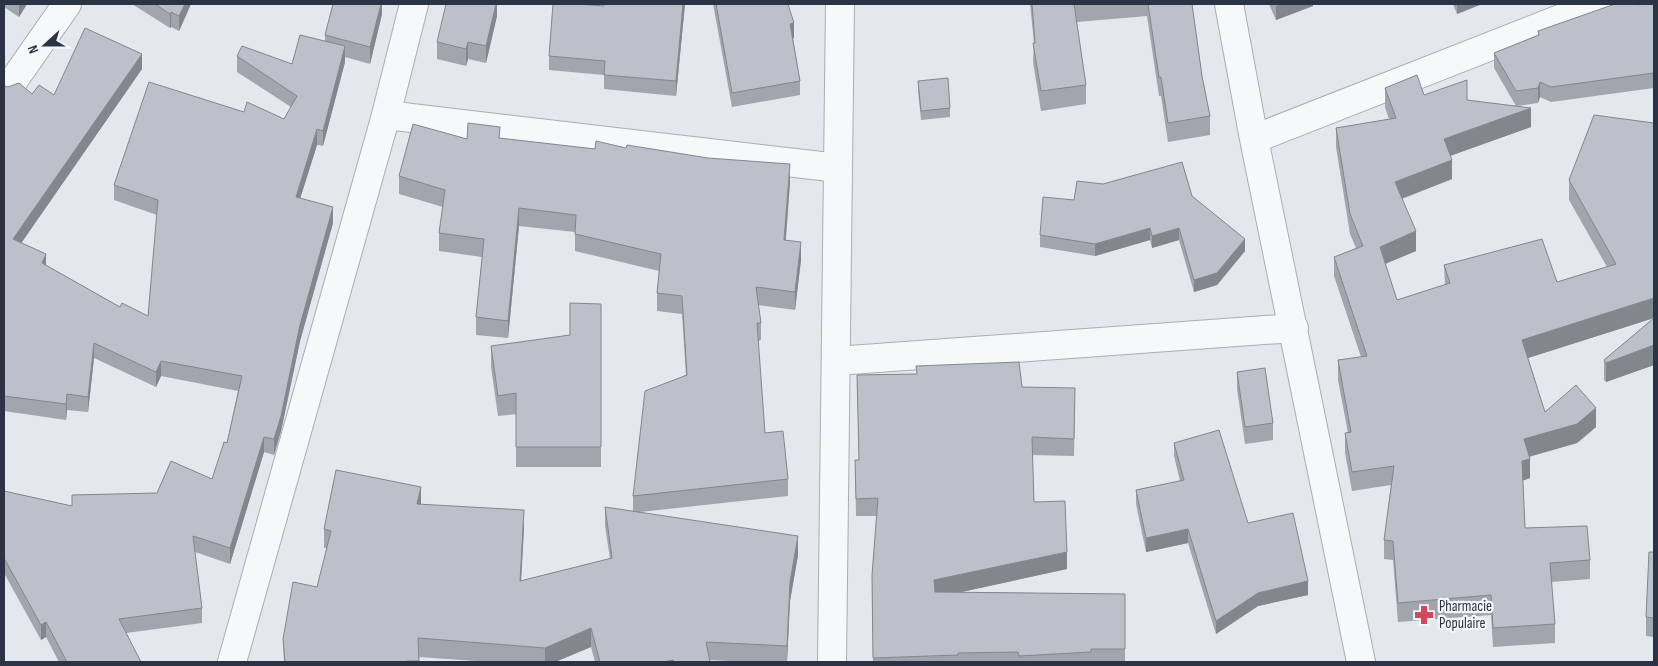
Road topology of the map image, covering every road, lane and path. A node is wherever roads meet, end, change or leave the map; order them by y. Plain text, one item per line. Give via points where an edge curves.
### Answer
1 (67, 4) edge
2 (414, 4) edge
3 (840, 4) edge
4 (1229, 4) edge
5 (1598, 4) edge
6 (9, 87) edge
7 (386, 115) junction
8 (1254, 139) junction
9 (838, 168) junction
10 (1294, 328) junction
11 (836, 361) junction
12 (232, 662) edge
13 (832, 662) edge
14 (1361, 662) edge

1 - 6 street
2 - 7 street
3 - 9 street
4 - 8 street
5 - 8 street
7 - 9 street
7 - 12 street
8 - 10 street
9 - 11 street
10 - 11 street
10 - 14 street
11 - 13 street

